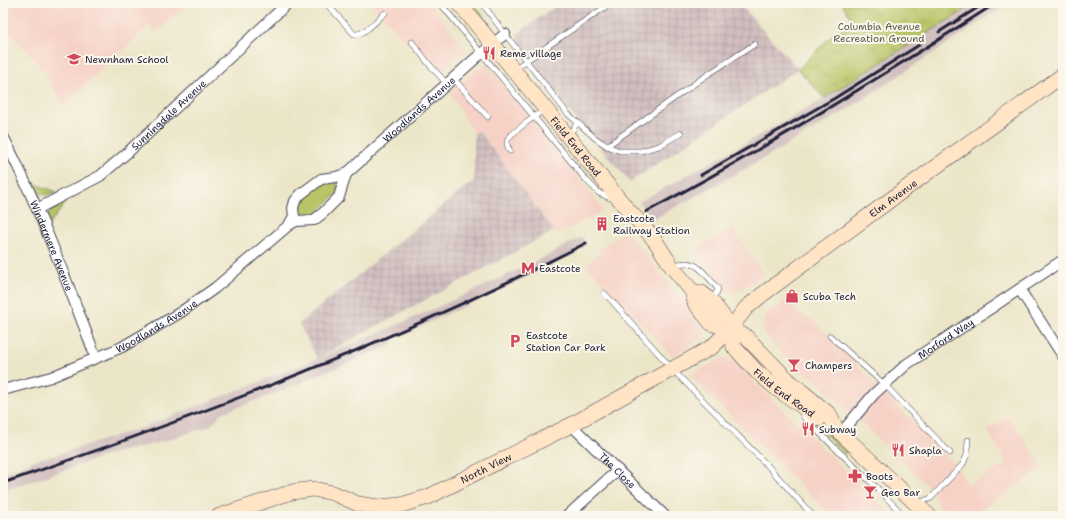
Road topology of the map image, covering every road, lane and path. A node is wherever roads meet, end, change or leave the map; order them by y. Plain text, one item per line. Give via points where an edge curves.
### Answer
1 (326, 3) edge
2 (440, 3) edge
3 (459, 3) edge
4 (482, 3) edge
5 (611, 3) edge
6 (283, 5) edge
7 (385, 13) dead end
8 (505, 34) junction
9 (412, 42) dead end
10 (755, 44) dead end
11 (486, 49) junction
12 (526, 60) junction
13 (513, 70) junction
14 (1063, 76) edge
15 (450, 81) junction
16 (554, 95) junction
17 (543, 106) junction
18 (488, 117) dead end
19 (578, 122) junction
20 (681, 133) dead end
21 (3, 136) edge
22 (568, 137) junction
23 (607, 146) junction
24 (510, 151) dead end
25 (346, 174) junction
26 (615, 196) junction
27 (37, 209) junction
28 (289, 225) junction
29 (1063, 260) edge
30 (672, 267) junction
31 (1020, 290) junction
32 (692, 292) junction
33 (604, 293) dead end
34 (710, 300) junction
35 (730, 329) junction
36 (830, 336) dead end
37 (1063, 356) edge
38 (96, 358) junction
39 (673, 370) junction
40 (884, 384) junction
41 (3, 390) edge
42 (800, 404) junction
43 (571, 425) junction
44 (838, 430) junction
45 (968, 440) dead end
46 (860, 451) junction
47 (950, 453) dead end
48 (850, 463) junction
49 (618, 470) junction
50 (918, 510) edge
51 (378, 512) edge
52 (219, 516) edge
53 (567, 516) edge
54 (665, 516) edge
55 (813, 516) edge
56 (904, 516) edge
57 (929, 516) edge

1 - 7 lane via 354,34 364,31
2 - 11 lane
3 - 11 street, Field End Road
4 - 8 lane
5 - 12 lane
6 - 27 street, Sunningdale Avenue via 100,176
8 - 11 street, Woodlands Avenue
8 - 12 lane
9 - 15 lane via 429,64
10 - 23 lane
11 - 13 street, Field End Road
11 - 15 street, Woodlands Avenue
11 - 17 lane
12 - 13 lane
12 - 16 lane
13 - 17 street, Field End Road
14 - 35 street, Elm Avenue via 763,294 746,308
15 - 18 lane
15 - 25 street, Woodlands Avenue
16 - 17 lane
16 - 19 lane via 568,114
17 - 22 street, Field End Road
17 - 24 lane via 507,140
17 - 26 lane via 587,181 599,193 610,198
19 - 22 lane
19 - 23 lane
20 - 23 lane via 659,146 641,152 620,151
21 - 27 street, Windermere Avenue
22 - 26 street, Field End Road
25 - 28 street, Woodlands Avenue via 339,197 323,213 314,220 296,221
25 - 28 street via 321,178 301,194 295,201 294,216
26 - 30 street, Field End Road, bridge via 656,242
27 - 38 street, Windermere Avenue
28 - 38 street, Woodlands Avenue via 215,288 181,312 122,347
29 - 31 street, Morford Way
30 - 32 street, Field End Road
30 - 34 lane via 681,263 698,267 718,289
31 - 37 street
31 - 40 street, Morford Way via 908,364
32 - 34 street, Field End Road via 702,293
32 - 35 street, Field End Road via 695,303 711,323
33 - 39 lane
34 - 35 street, Field End Road
35 - 39 street, North View via 705,352
35 - 42 street, Field End Road via 734,347 771,384
35 - 44 street, Field End Road via 745,336 789,381 830,415
36 - 40 lane
38 - 41 street, Woodlands Avenue via 51,377
39 - 43 street, North View
39 - 55 lane via 777,475
40 - 44 street, Morford Way
40 - 47 lane
42 - 44 street, Field End Road via 828,426
42 - 48 lane via 804,419
43 - 49 street, The Close
43 - 51 street, North View via 428,497
44 - 46 street, Field End Road
45 - 50 lane via 967,455 963,464
46 - 48 lane
46 - 50 street, Field End Road
48 - 56 lane
49 - 53 street
49 - 54 street, The Close
50 - 57 street, Field End Road via 920,506
51 - 52 street, North View via 333,493 313,489 292,492

